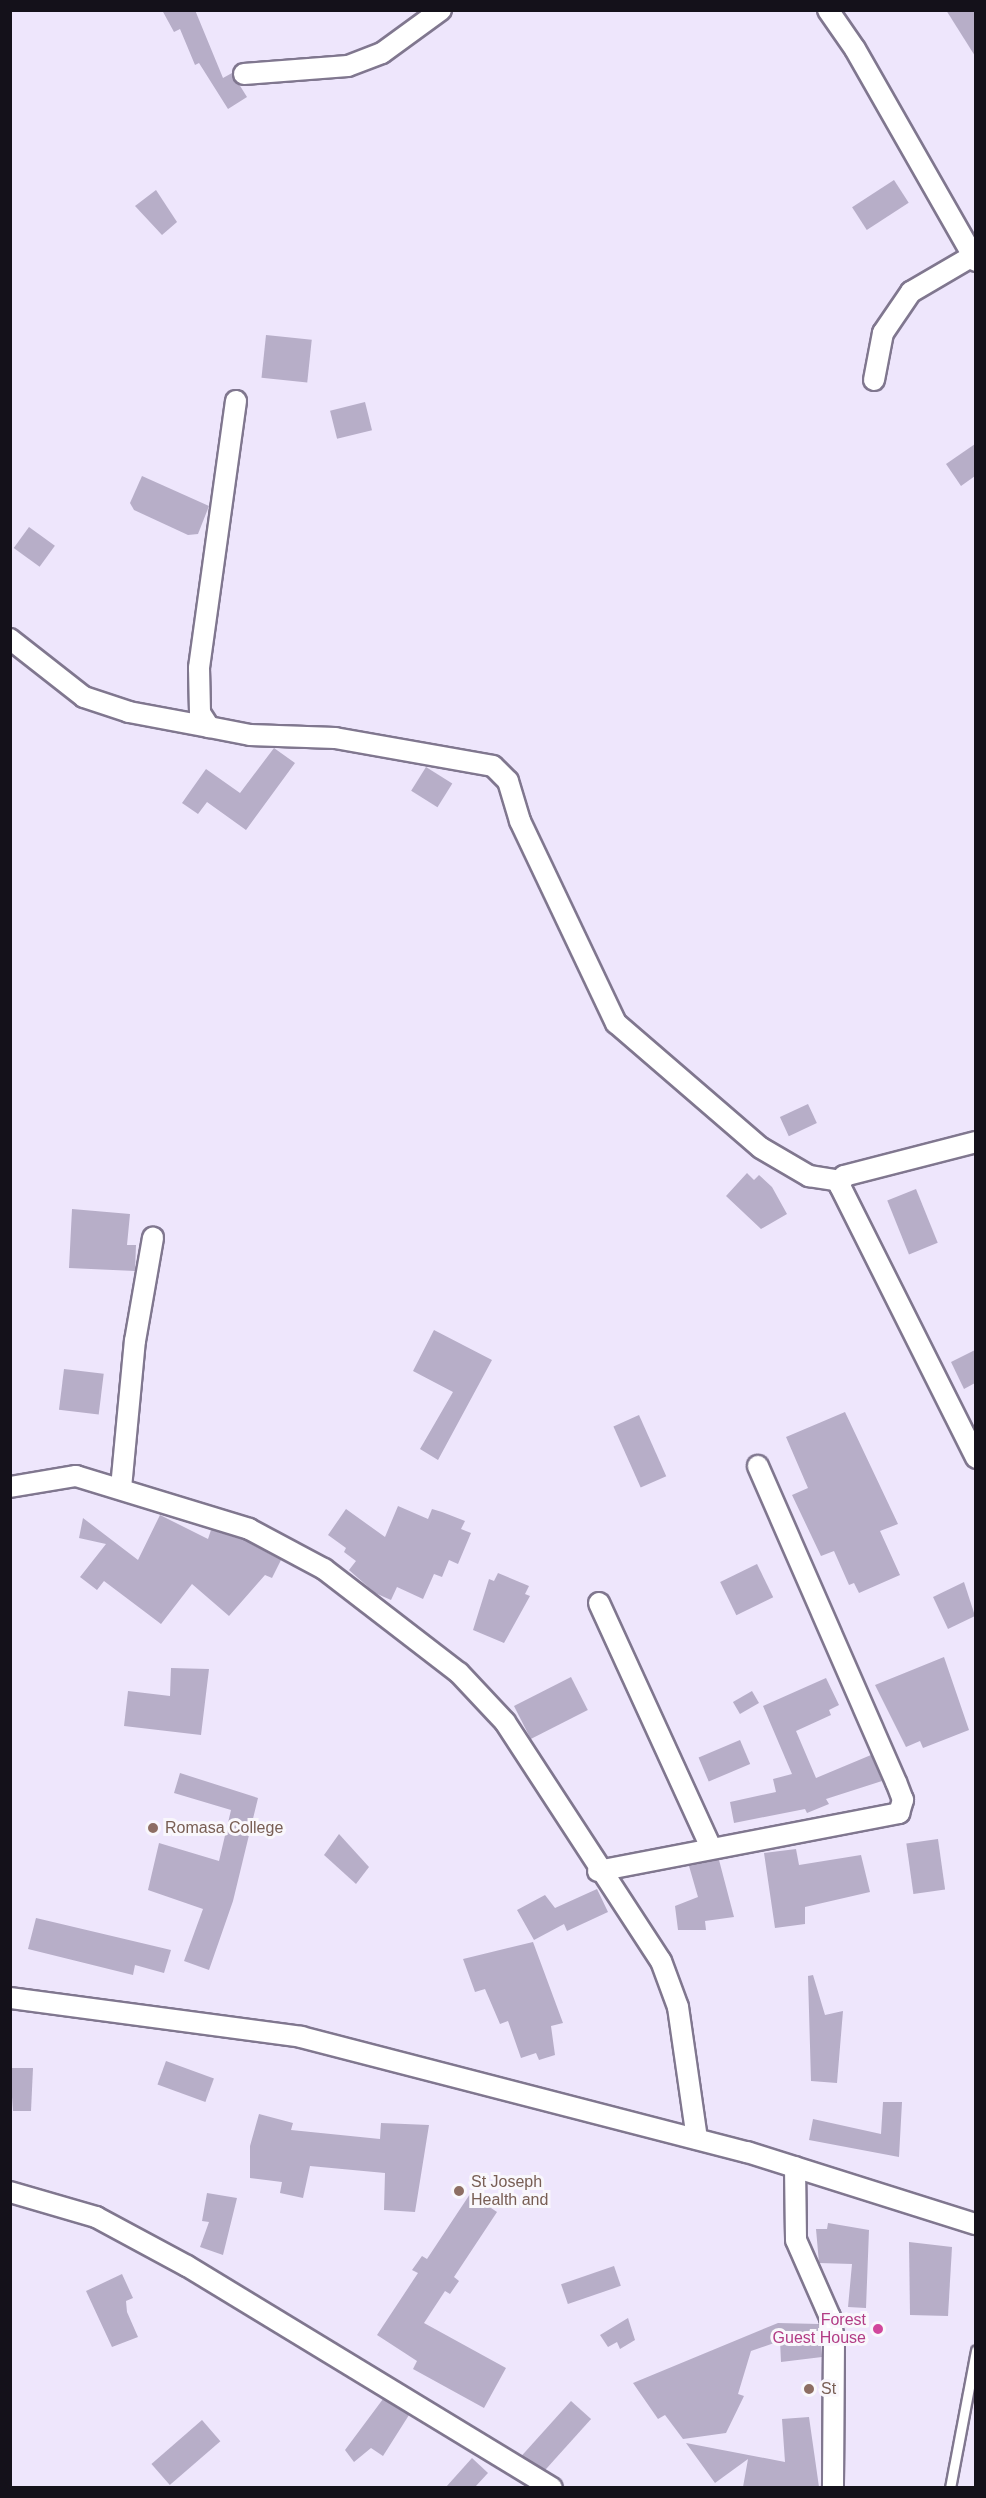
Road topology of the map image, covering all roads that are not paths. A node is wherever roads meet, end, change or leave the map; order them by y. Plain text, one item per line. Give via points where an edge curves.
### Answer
1 (441, 10) edge
2 (828, 10) edge
3 (243, 74) dead end
4 (974, 257) edge
5 (874, 380) dead end
6 (236, 401) dead end
7 (10, 639) edge
8 (209, 727) junction
9 (975, 1142) edge
10 (842, 1181) junction
11 (153, 1238) dead end
12 (975, 1458) edge
13 (758, 1467) dead end
14 (10, 1487) edge
15 (121, 1488) junction
16 (599, 1603) dead end
17 (710, 1845) junction
18 (598, 1871) junction
19 (10, 1998) edge
20 (698, 2139) junction
21 (795, 2167) junction
22 (10, 2192) edge
23 (975, 2224) edge
24 (975, 2350) edge
25 (552, 2487) edge
26 (832, 2487) edge
27 (950, 2487) edge

1 - 3 street via 382,53 348,66
2 - 4 street via 855,49
4 - 5 street via 911,292 883,333
6 - 8 street via 199,668 200,713
7 - 8 street via 84,697 129,712
8 - 10 street via 250,735 335,738 493,766 508,781 520,821 616,1023 762,1148 809,1176
9 - 10 street
10 - 12 street via 861,1236
11 - 15 street via 135,1341
13 - 17 street via 903,1800 899,1813 886,1819
14 - 15 street via 76,1476
15 - 18 street via 249,1528 305,1559 459,1673 505,1722
16 - 17 street
17 - 18 street
18 - 20 street via 644,1934 668,1980 691,2072
19 - 20 street via 301,2037
20 - 21 street
21 - 23 street
21 - 26 street via 796,2240 830,2317 834,2340
22 - 25 street via 96,2217 187,2266
24 - 27 lane

